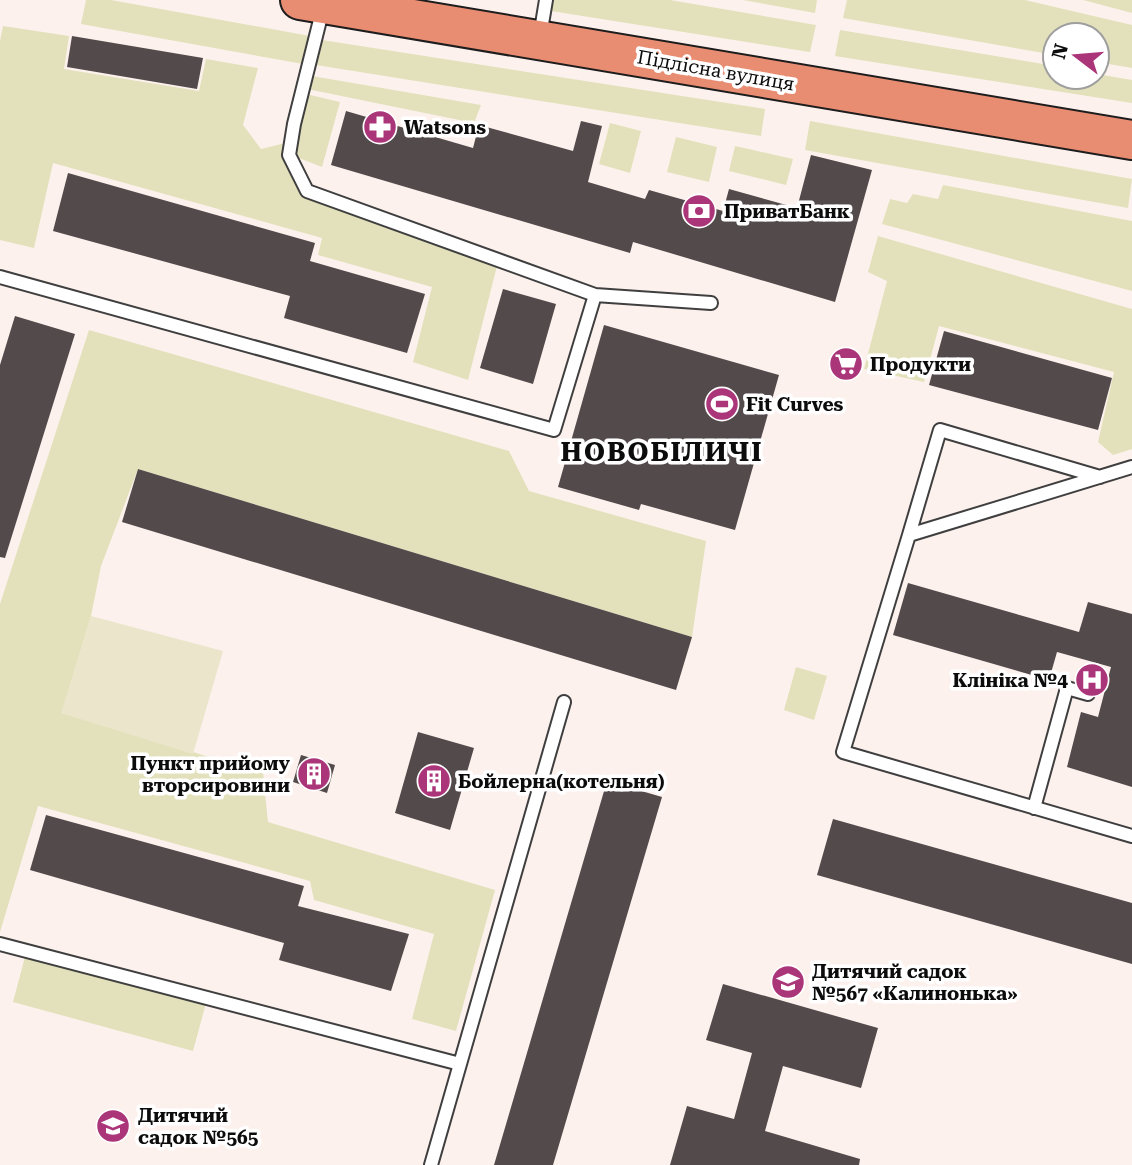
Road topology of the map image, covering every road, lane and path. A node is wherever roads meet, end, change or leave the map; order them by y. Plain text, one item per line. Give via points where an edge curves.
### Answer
1 (546, 0) edge
2 (312, 2) edge
3 (539, 40) junction
4 (1132, 139) edge
5 (0, 277) edge
6 (595, 295) junction
7 (711, 303) dead end
8 (1132, 467) edge
9 (1100, 477) junction
10 (908, 535) junction
11 (1088, 694) dead end
12 (564, 702) dead end
13 (1034, 808) junction
14 (1132, 836) edge
15 (0, 944) edge
16 (460, 1065) junction
17 (431, 1165) edge

1 - 3 lane
2 - 3 main road, Підлісна вулиця
2 - 6 lane via 289,155 307,191
3 - 4 main road, Підлісна вулиця
5 - 6 lane via 554,430
6 - 7 lane
8 - 9 lane
9 - 10 lane
9 - 10 lane via 940,430
10 - 13 lane via 843,752
11 - 13 lane via 1067,688
12 - 16 lane
13 - 14 lane
15 - 16 lane
16 - 17 lane

